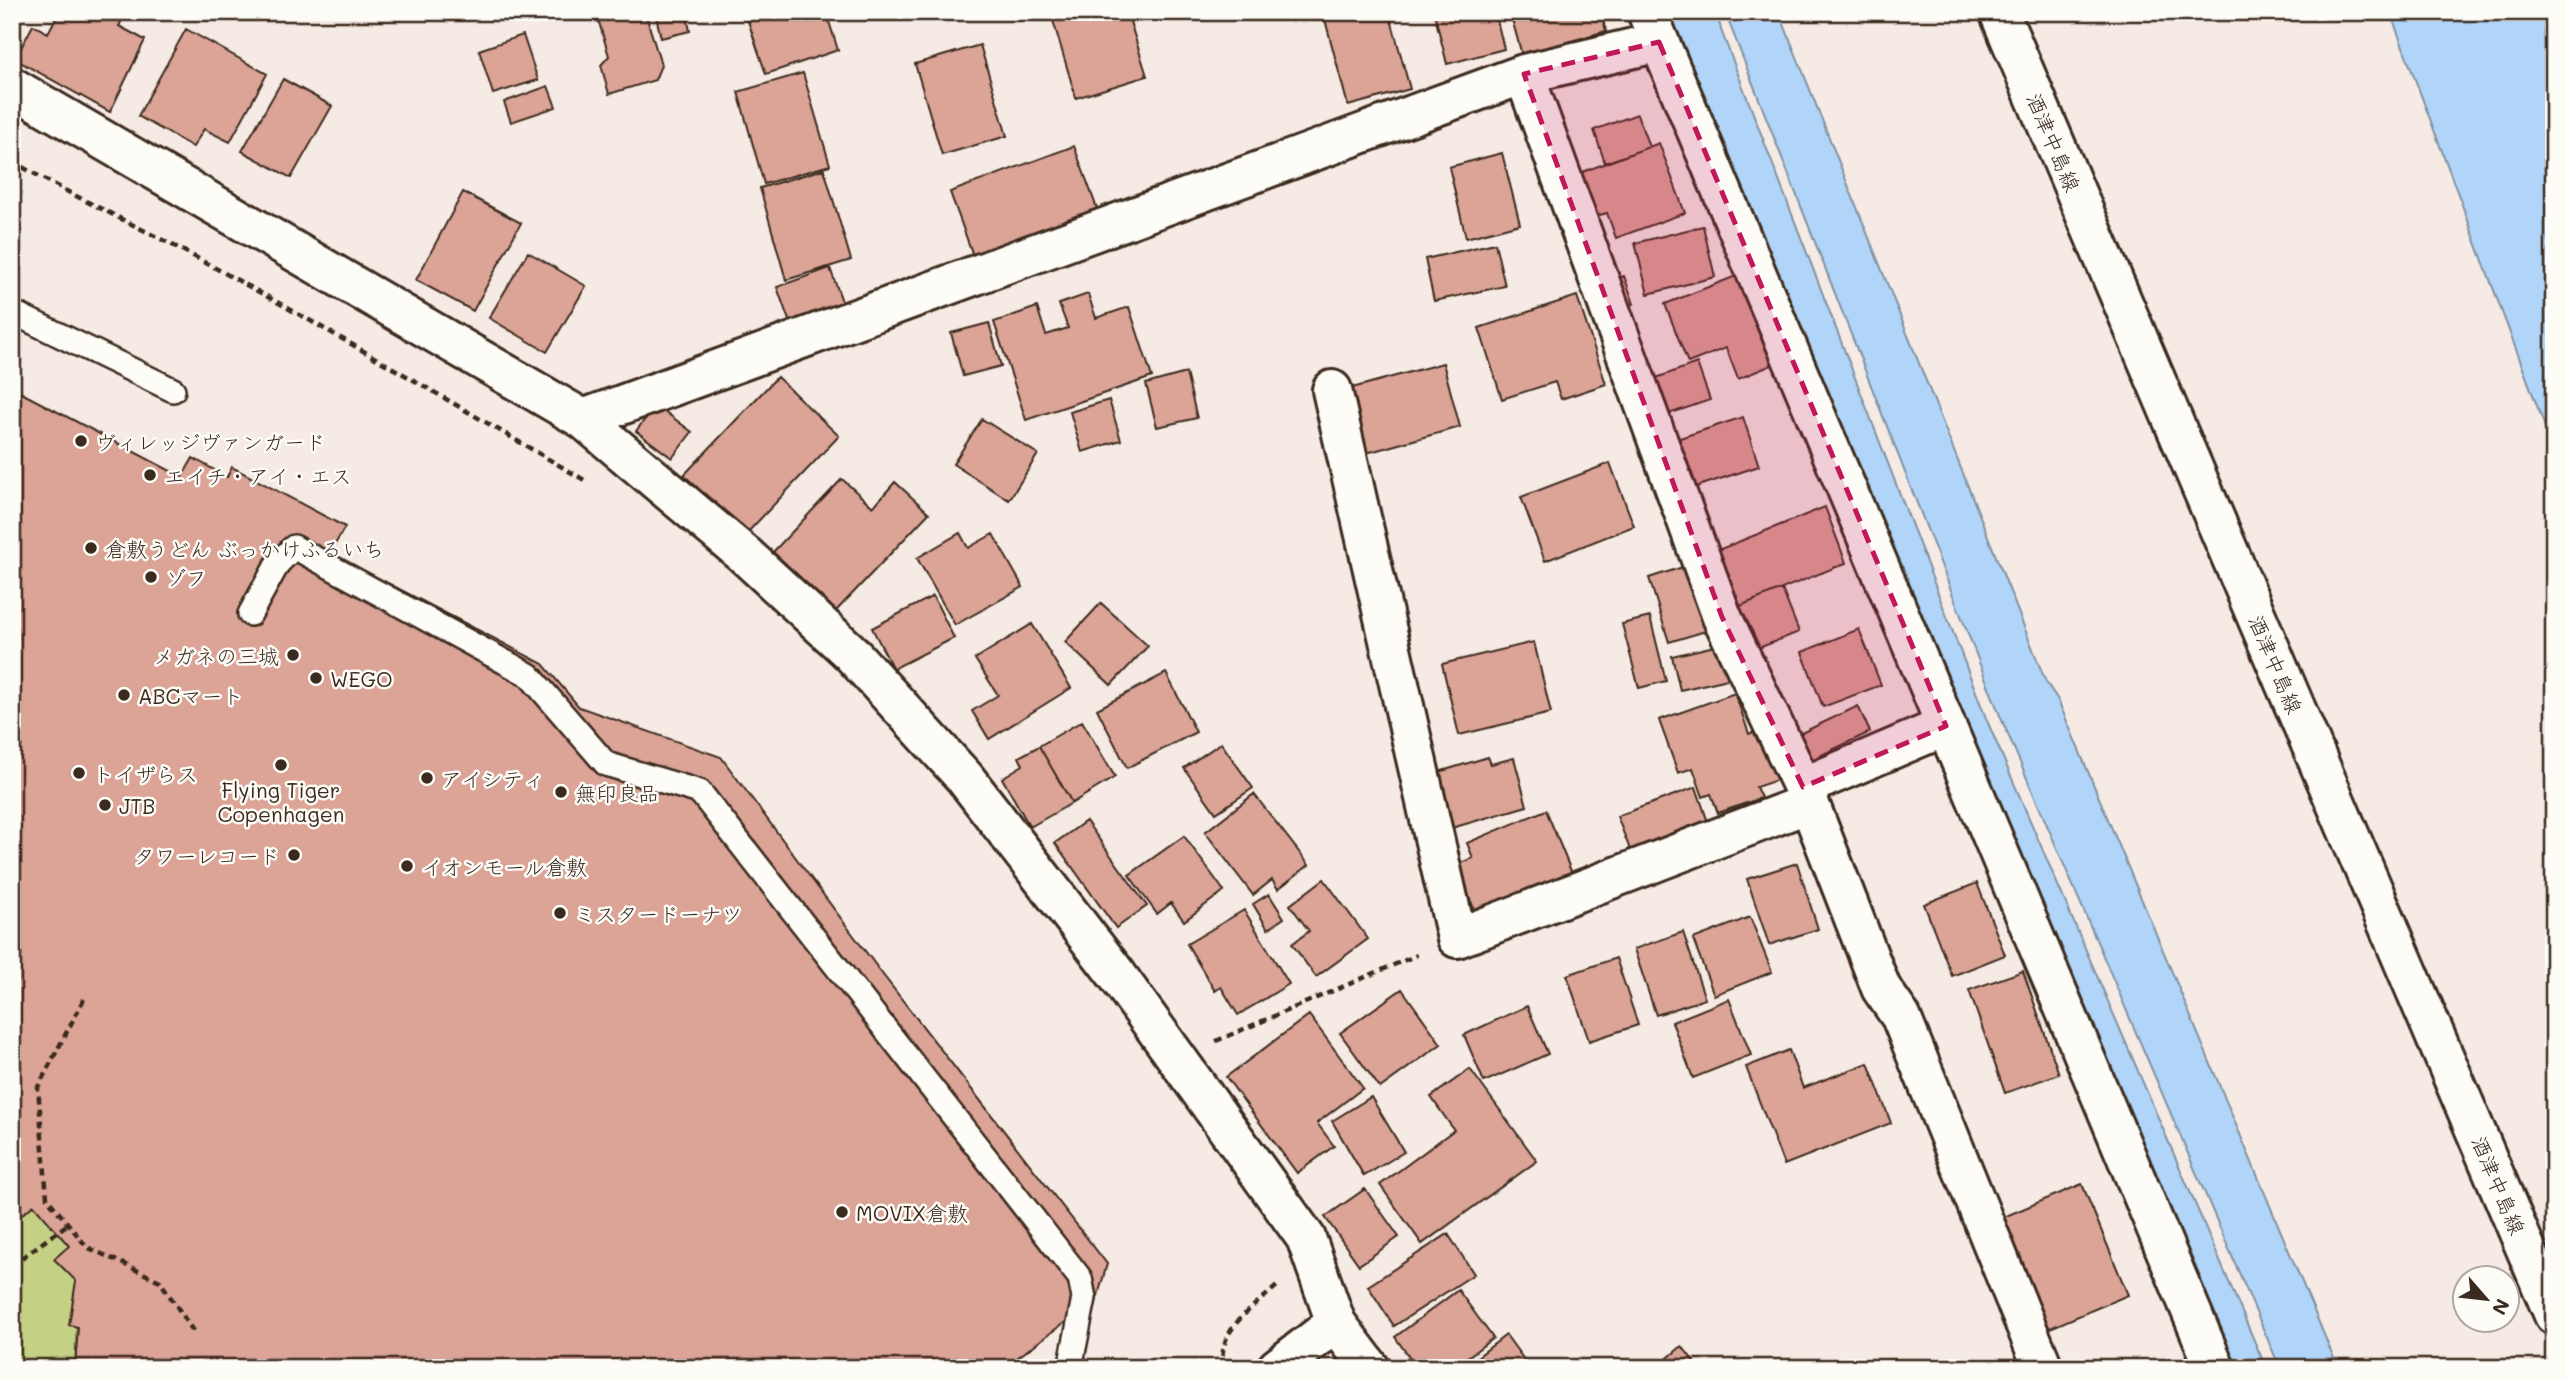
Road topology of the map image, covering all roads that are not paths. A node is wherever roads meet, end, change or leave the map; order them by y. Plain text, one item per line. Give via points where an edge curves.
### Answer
1 (1999, 12) edge
2 (1653, 27) edge
3 (1524, 74) junction
4 (12, 87) edge
5 (12, 312) edge
6 (173, 390) dead end
7 (1332, 390) dead end
8 (583, 419) junction
9 (250, 614) dead end
10 (1946, 726) junction
11 (1806, 795) junction
12 (2554, 1315) edge
13 (1336, 1322) junction
14 (1070, 1368) edge
15 (1277, 1368) edge
16 (1370, 1368) edge
17 (2043, 1368) edge
18 (2215, 1368) edge

1 - 12 street, 酒津中島線
2 - 3 street
2 - 10 street
3 - 8 street
3 - 11 street via 1722,617
4 - 8 street
5 - 6 lane
7 - 11 street via 1457,938
8 - 13 street via 745,555 850,652 965,778 1117,975 1306,1238
9 - 14 lane via 278,563 293,547 529,675 606,764 700,792 1080,1278 1084,1298
10 - 11 street
10 - 18 street
11 - 17 street via 1881,988 1901,1017
13 - 15 street
13 - 16 street

